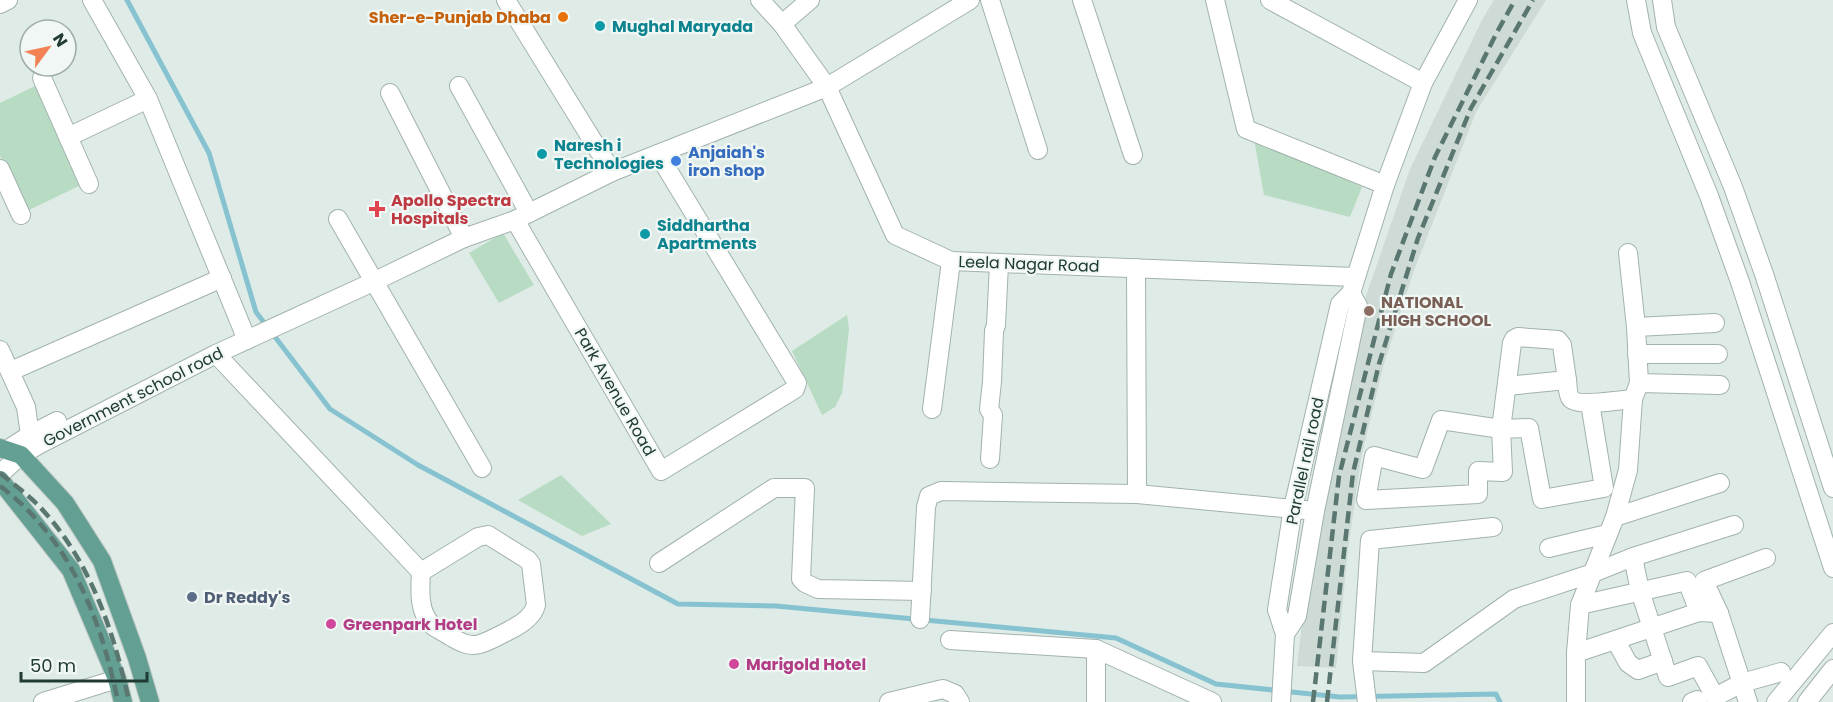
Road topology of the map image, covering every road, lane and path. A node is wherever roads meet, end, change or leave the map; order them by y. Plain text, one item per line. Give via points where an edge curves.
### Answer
1 (8, 0) edge
2 (92, 0) edge
3 (506, 0) edge
4 (760, 0) edge
5 (810, 0) edge
6 (970, 0) edge
7 (990, 0) edge
8 (1082, 0) edge
9 (1215, 0) edge
10 (1270, 0) edge
11 (1468, 0) edge
12 (1636, 0) edge
13 (1662, 0) edge
14 (0, 4) edge
15 (782, 24) junction
16 (1682, 66) junction
17 (1660, 77) junction
18 (42, 78) dead end
19 (1423, 83) junction
20 (459, 86) dead end
21 (827, 87) junction
22 (390, 93) dead end
23 (148, 99) junction
24 (68, 137) junction
25 (1038, 150) dead end
26 (658, 154) junction
27 (1133, 155) dead end
28 (0, 169) edge
29 (612, 172) junction
30 (89, 184) dead end
31 (1385, 185) junction
32 (21, 215) dead end
33 (522, 216) junction
34 (338, 219) dead end
35 (464, 238) junction
36 (1628, 253) dead end
37 (951, 261) junction
38 (999, 264) junction
39 (1136, 268) junction
40 (222, 278) junction
41 (373, 282) junction
42 (1353, 285) junction
43 (1715, 323) dead end
44 (1636, 327) junction
45 (245, 335) junction
46 (0, 350) edge
47 (216, 354) junction
48 (1637, 354) junction
49 (1718, 354) dead end
50 (11, 371) junction
51 (1567, 380) junction
52 (1720, 385) dead end
53 (1507, 386) junction
54 (1636, 391) junction
55 (1590, 403) junction
56 (932, 410) dead end
57 (1501, 429) junction
58 (30, 435) junction
59 (9, 451) edge
60 (990, 459) dead end
61 (482, 468) dead end
62 (0, 474) edge
63 (0, 480) edge
64 (1720, 483) dead end
65 (1833, 488) edge
66 (1137, 494) junction
67 (1293, 508) junction
68 (1315, 511) junction
69 (1611, 525) junction
70 (1734, 525) dead end
71 (1494, 527) dead end
72 (1549, 548) dead end
73 (1633, 557) junction
74 (1766, 558) dead end
75 (659, 563) dead end
76 (1833, 568) edge
77 (421, 572) junction
78 (1593, 573) junction
79 (921, 591) junction
80 (1640, 591) junction
81 (1580, 605) junction
82 (1700, 612) junction
83 (1719, 614) junction
84 (920, 619) dead end
85 (1652, 628) junction
86 (1833, 633) edge
87 (1285, 634) junction
88 (950, 640) dead end
89 (1616, 641) junction
90 (1096, 649) junction
91 (1576, 653) junction
92 (1362, 661) junction
93 (1663, 661) junction
94 (1833, 669) edge
95 (1781, 672) dead end
96 (117, 679) junction
97 (1742, 682) junction
98 (43, 702) edge
99 (123, 702) edge
100 (150, 702) edge
101 (889, 702) edge
102 (960, 702) edge
103 (1096, 702) edge
104 (1212, 702) edge
105 (1281, 702) edge
106 (1367, 702) edge
107 (1576, 702) edge
108 (1692, 702) edge
109 (1698, 702) edge
110 (1748, 702) edge
111 (1776, 702) edge
112 (1807, 702) edge

1 - 14 street
2 - 23 street
3 - 29 street
4 - 15 street
5 - 15 street
6 - 21 street
7 - 25 street
8 - 27 street
9 - 31 street via 1246,129
10 - 19 street
11 - 19 street, Parallel rail road
12 - 17 street via 1642,33
13 - 16 street via 1666,27
15 - 21 street
16 - 17 street
16 - 65 street via 1733,187
17 - 76 street via 1740,282
18 - 24 street
19 - 31 street, Parallel rail road
20 - 33 street
21 - 26 street
21 - 37 street, Leela Nagar Road via 895,235
22 - 35 street
23 - 24 street
23 - 40 street
24 - 30 street
26 - 29 street
26 - 33 street, Park Avenue Road via 797,383 795,389 661,471
28 - 32 street
29 - 33 street
31 - 42 street, Parallel rail road
33 - 35 street
34 - 41 street
35 - 41 street
36 - 44 street
37 - 38 street, Leela Nagar Road
37 - 56 street
38 - 39 street, Leela Nagar Road
38 - 60 street via 989,409 993,415
39 - 42 street, Leela Nagar Road
39 - 66 street
40 - 45 street
40 - 50 street
41 - 45 street
41 - 61 street
42 - 67 street, Parallel rail road via 1340,304
42 - 68 street, Parallel rail road via 1358,306
43 - 44 street
44 - 48 street
45 - 47 street, Government school road
45 - 58 street
46 - 50 street
47 - 59 street, Government school road via 42,443
47 - 77 street
48 - 49 street
48 - 54 street
50 - 58 street via 26,407
51 - 53 street
51 - 53 street via 1558,340 1518,337 1512,343
51 - 55 street via 1573,400
52 - 54 street
53 - 57 street
54 - 55 street
54 - 69 street via 1628,470
55 - 57 street via 1604,488 1542,499 1529,429
57 - 57 street via 1503,472 1478,471 1479,494 1366,500 1374,456 1423,470 1441,420
58 - 59 street
59 - 62 street
59 - 100 main road via 65,503 102,561
63 - 96 main road via 71,570
64 - 69 street
66 - 67 street
66 - 79 street via 941,491 929,496
67 - 68 street
67 - 87 street, Parallel rail road via 1277,610
68 - 87 street, Parallel rail road via 1297,616
69 - 72 street
69 - 78 street
70 - 73 street
71 - 92 street via 1370,540
73 - 78 street
73 - 80 street
74 - 83 street via 1704,581
75 - 79 street via 774,488 805,488 801,579 818,589
77 - 77 street via 478,537 488,535 531,564 535,610 524,622 486,642 464,644 432,625 424,614
78 - 81 street
78 - 92 street via 1514,599 1424,663
79 - 84 street
80 - 81 street
80 - 82 street via 1687,581
80 - 85 street
81 - 91 street
82 - 83 street
82 - 85 street
83 - 97 street
85 - 89 street
85 - 93 street
86 - 111 street
87 - 105 street, Parallel rail road
88 - 90 street
89 - 91 street
89 - 93 street via 1628,663 1638,670
90 - 103 street
90 - 104 street
91 - 107 street
92 - 106 street
93 - 97 street via 1668,677 1698,666 1714,697
94 - 112 street
95 - 97 street
96 - 98 street
96 - 99 main road
97 - 110 street
101 - 102 street via 943,689 955,694
108 - 109 street

